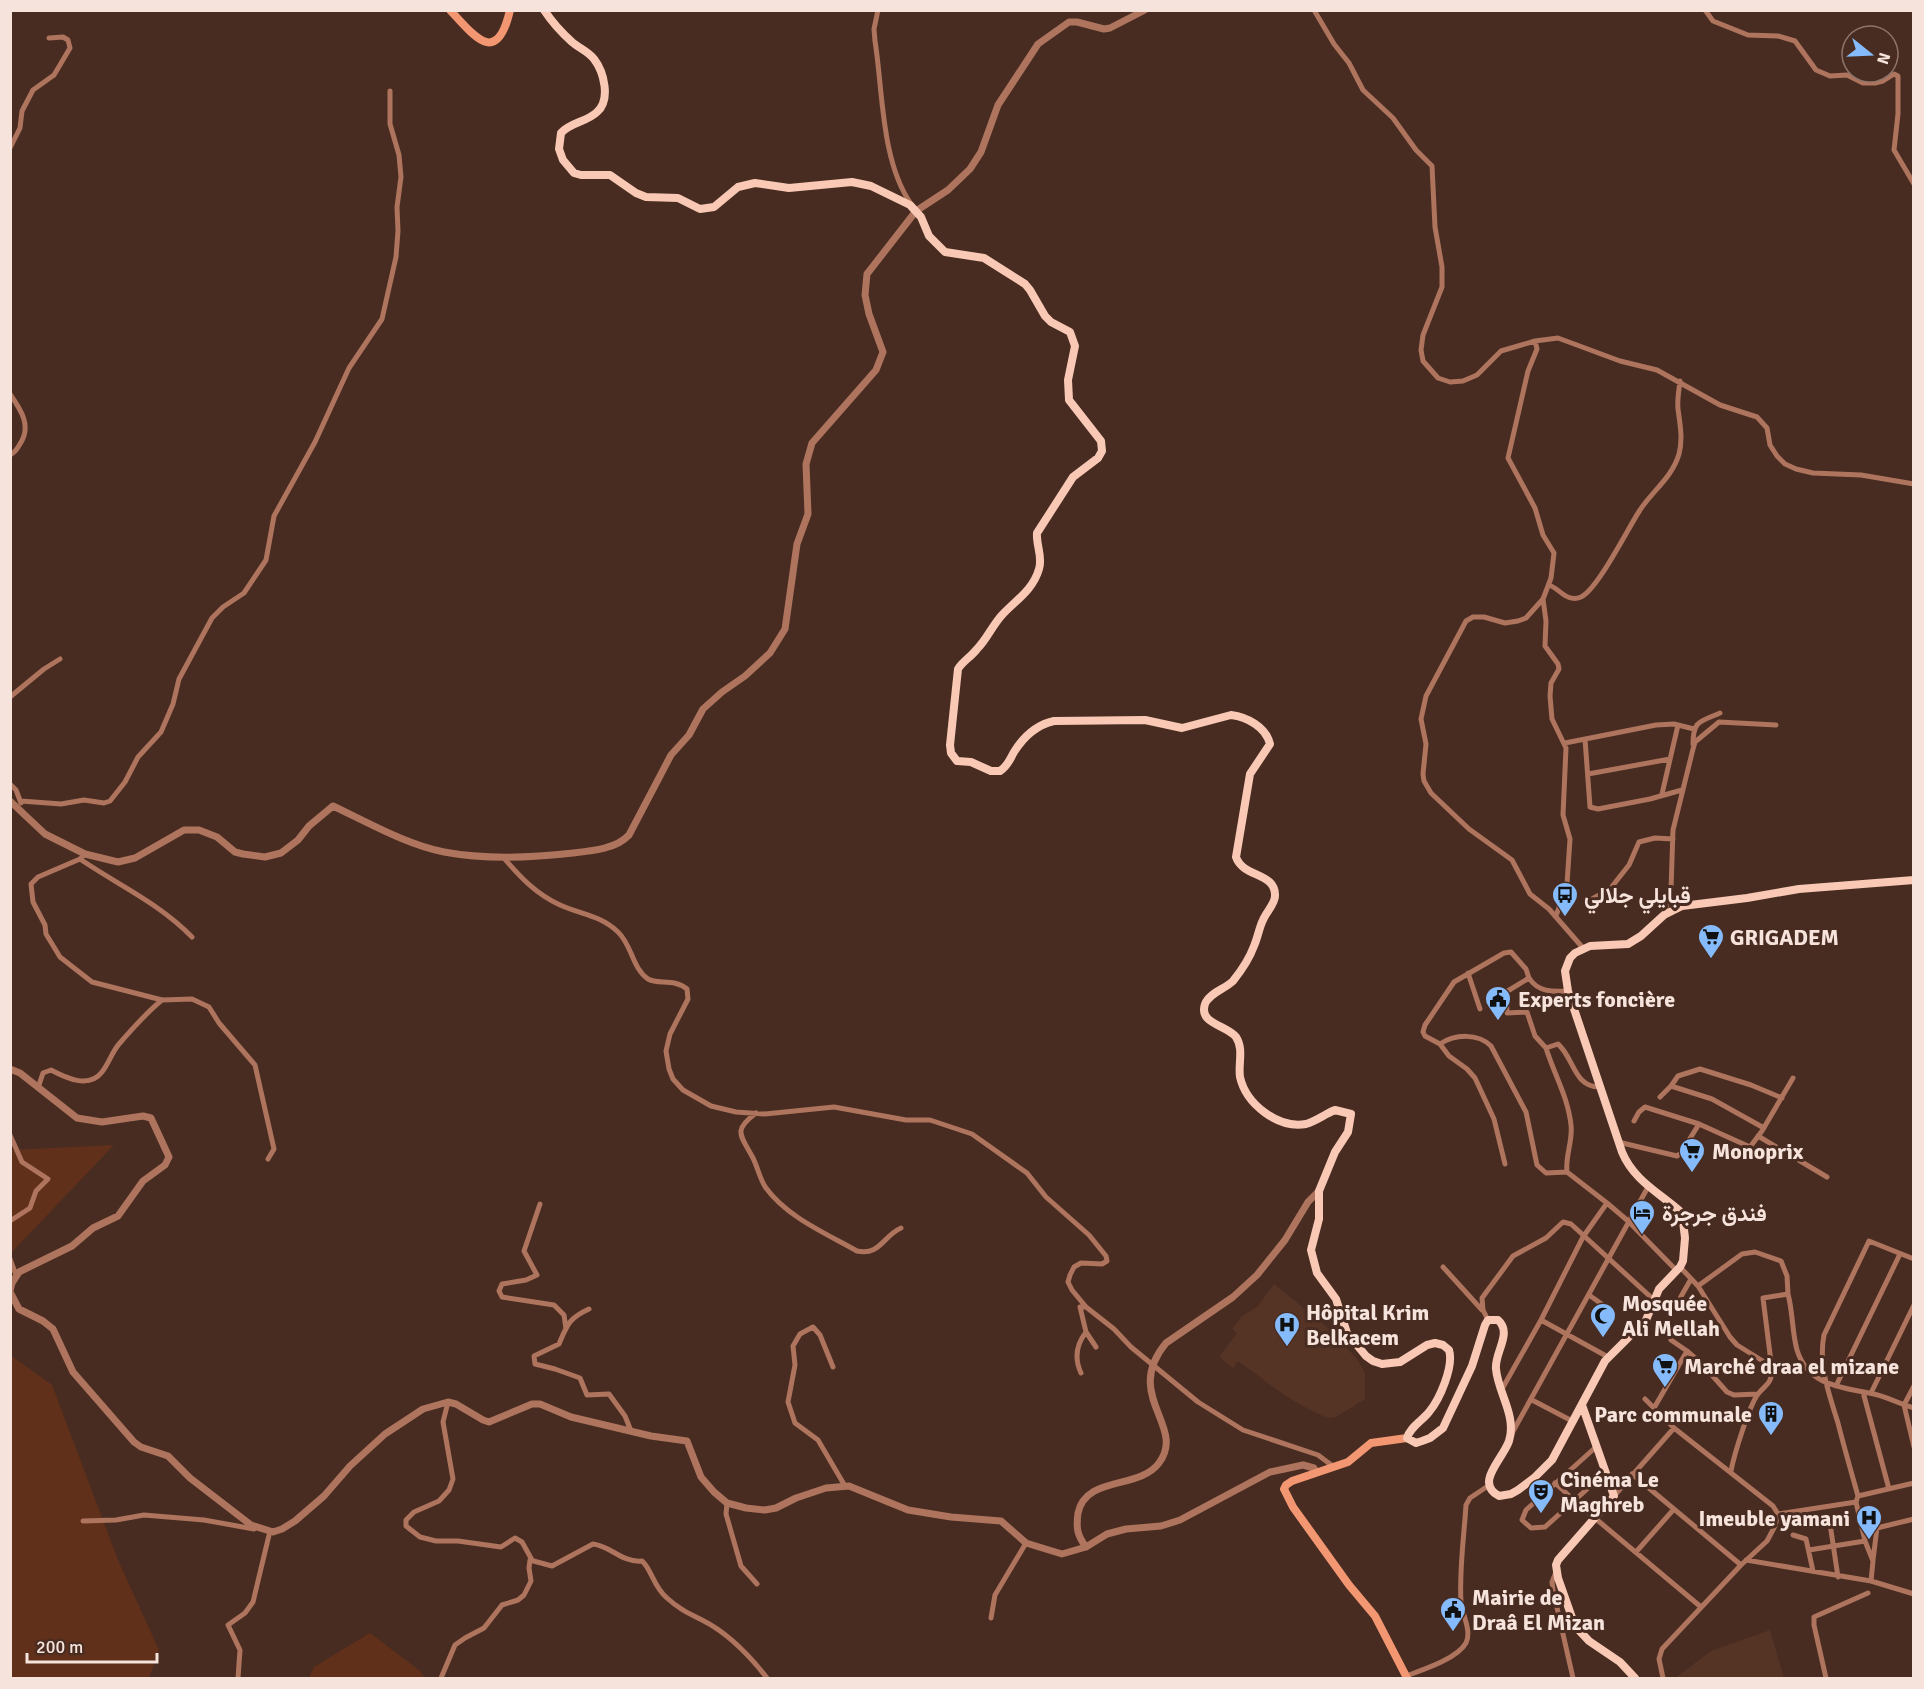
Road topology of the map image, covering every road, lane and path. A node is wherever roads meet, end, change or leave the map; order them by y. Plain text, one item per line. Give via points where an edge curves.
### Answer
1 (450, 10) edge
2 (510, 10) edge
3 (878, 10) edge
4 (1145, 10) edge
5 (1314, 10) edge
6 (1705, 10) edge
7 (545, 13) edge
8 (49, 38) dead end
9 (390, 91) dead end
10 (10, 148) edge
11 (1914, 184) edge
12 (915, 210) junction
13 (1535, 341) junction
14 (1680, 381) junction
15 (10, 394) edge
16 (10, 455) edge
17 (1914, 484) edge
18 (1548, 585) junction
19 (1543, 599) junction
20 (60, 659) dead end
21 (10, 697) edge
22 (1720, 712) dead end
23 (1678, 725) junction
24 (1776, 725) dead end
25 (1694, 729) junction
26 (1585, 740) junction
27 (1565, 743) junction
28 (1693, 749) junction
29 (1670, 759) junction
30 (1588, 774) junction
31 (10, 784) edge
32 (1682, 790) junction
33 (1662, 794) junction
34 (10, 801) edge
35 (21, 801) junction
36 (22, 810) junction
37 (1673, 839) junction
38 (82, 857) junction
39 (503, 857) junction
40 (1914, 880) edge
41 (1592, 899) dead end
42 (1664, 915) junction
43 (1556, 916) junction
44 (192, 937) dead end
45 (1583, 948) junction
46 (1468, 973) junction
47 (1530, 978) junction
48 (1568, 991) junction
49 (162, 1000) junction
50 (1480, 1009) dead end
51 (1440, 1044) junction
52 (1546, 1048) junction
53 (10, 1069) edge
54 (1793, 1078) dead end
55 (1671, 1086) junction
56 (38, 1088) junction
57 (1599, 1088) junction
58 (1660, 1097) dead end
59 (1782, 1098) junction
60 (756, 1113) junction
61 (1634, 1121) dead end
62 (1699, 1124) junction
63 (1764, 1128) junction
64 (10, 1135) edge
65 (1758, 1136) junction
66 (1618, 1142) junction
67 (268, 1159) dead end
68 (1505, 1164) dead end
69 (1567, 1172) junction
70 (1827, 1177) dead end
71 (1648, 1187) junction
72 (1319, 1191) junction
73 (1607, 1203) junction
74 (540, 1204) dead end
75 (10, 1221) edge
76 (1628, 1221) junction
77 (901, 1228) dead end
78 (1583, 1237) junction
79 (1900, 1254) junction
80 (1608, 1258) junction
81 (10, 1259) edge
82 (1914, 1259) edge
83 (1443, 1267) dead end
84 (1678, 1269) junction
85 (16, 1275) junction
86 (1691, 1279) junction
87 (1698, 1286) junction
88 (10, 1291) edge
89 (1788, 1294) junction
90 (1588, 1295) junction
91 (1654, 1299) junction
92 (1914, 1305) edge
93 (1086, 1306) junction
94 (588, 1309) dead end
95 (1483, 1310) junction
96 (1610, 1310) dead end
97 (1488, 1320) junction
98 (1541, 1320) junction
99 (566, 1329) junction
100 (1086, 1332) junction
101 (1567, 1335) junction
102 (1671, 1340) dead end
103 (1095, 1347) dead end
104 (1687, 1351) junction
105 (1608, 1357) junction
106 (1153, 1365) junction
107 (833, 1366) dead end
108 (1772, 1370) junction
109 (1081, 1373) dead end
110 (1827, 1384) junction
111 (1836, 1386) junction
112 (1914, 1386) edge
113 (1502, 1389) junction
114 (1863, 1392) junction
115 (1870, 1393) junction
116 (1758, 1394) junction
117 (1645, 1399) dead end
118 (1532, 1400) junction
119 (448, 1402) junction
120 (1582, 1405) junction
121 (1904, 1405) junction
122 (1654, 1408) junction
123 (1914, 1408) edge
124 (1574, 1422) junction
125 (1674, 1428) junction
126 (631, 1431) junction
127 (1510, 1437) junction
128 (1407, 1438) junction
129 (1597, 1446) junction
130 (1914, 1447) edge
131 (1334, 1467) junction
132 (1731, 1471) junction
133 (1316, 1472) junction
134 (1606, 1472) junction
135 (1632, 1474) junction
136 (1914, 1483) edge
137 (1555, 1484) junction
138 (845, 1486) junction
139 (1488, 1486) junction
140 (1889, 1489) junction
141 (1614, 1496) junction
142 (1857, 1499) junction
143 (1574, 1500) junction
144 (727, 1503) junction
145 (1674, 1509) junction
146 (1778, 1514) junction
147 (1595, 1518) junction
148 (1914, 1519) edge
149 (84, 1521) dead end
150 (1830, 1524) dead end
151 (267, 1531) junction
152 (1793, 1535) dead end
153 (1864, 1540) junction
154 (1026, 1543) junction
155 (1833, 1546) junction
156 (1086, 1547) junction
157 (1809, 1550) junction
158 (1636, 1552) junction
159 (532, 1560) junction
160 (1746, 1560) junction
161 (1873, 1561) junction
162 (1741, 1565) junction
163 (1556, 1570) junction
164 (1813, 1571) junction
165 (1838, 1577) junction
166 (1871, 1581) junction
167 (757, 1584) dead end
168 (1868, 1593) dead end
169 (1914, 1594) edge
170 (1701, 1607) junction
171 (991, 1618) dead end
172 (1407, 1677) edge
173 (238, 1678) edge
174 (441, 1678) edge
175 (767, 1678) edge
176 (1573, 1678) edge
177 (1635, 1678) edge
178 (1663, 1678) edge
179 (1826, 1678) edge

1 - 2 main road via 482,42 490,44 503,32
3 - 12 street via 874,41 886,131 901,188
4 - 12 street via 1104,29 1069,22 1043,40 998,105 981,152 970,169 948,190
5 - 13 street via 1363,90 1393,118 1432,166 1442,287 1423,335 1423,361 1438,378 1463,381 1477,375 1501,351
6 - 11 street via 1713,21 1748,35 1795,41 1816,70 1830,76 1847,75 1863,83 1898,76 1894,150
7 - 12 main road via 566,37 594,59 603,78 605,90 597,113 561,133 559,148 574,173 610,175 646,197 678,198 700,208 714,207 746,184 799,188 852,182 871,186
8 - 10 street via 63,37 70,48 54,75 33,90
9 - 35 street via 390,124 401,177 396,257 382,319 349,368 315,442 274,516 266,560 244,593 212,618 179,680 161,732 138,757 110,801
12 - 39 street via 867,274 867,305 883,352 876,370 812,443 806,464 808,514 797,544 785,629 770,653 703,709 689,735 671,755 624,841 590,851
12 - 72 main road via 939,248 952,254 984,258 1025,284 1045,316 1070,332 1075,346 1068,380 1070,400 1102,446 1098,458 1073,477 1037,533 1040,568 1033,583 958,669 951,753 957,761 1000,771 1036,727 1062,721 1145,720 1182,728 1231,715 1257,725 1268,735 1270,744 1250,774 1236,857 1244,869 1269,881 1275,900 1241,969 1228,985 1208,999 1204,1014 1237,1039 1240,1077 1251,1098 1268,1114 1296,1124 1335,1110 1351,1114 1348,1132
13 - 14 street via 1558,338
13 - 18 street via 1537,349 1528,371 1508,458 1554,553
14 - 17 street via 1720,405 1757,417 1767,428 1777,456 1796,469
14 - 18 street via 1681,440 1669,476 1639,511 1584,595 1573,599
15 - 16 street via 27,427 23,441
18 - 19 street
19 - 27 street via 1545,646 1559,669 1551,683 1552,719
19 - 43 street via 1526,618 1518,621 1505,623 1473,617 1466,621 1423,707 1423,774 1431,793 1469,829 1512,860 1530,894
20 - 21 street
22 - 25 street
23 - 25 street
23 - 26 street via 1656,725
23 - 29 street
24 - 28 street via 1719,722 1695,742
25 - 28 street
26 - 27 street
26 - 30 street
27 - 43 street via 1563,816 1569,833 1569,853 1567,884
28 - 32 street
29 - 30 street
29 - 33 street
30 - 33 street via 1590,807
31 - 35 street
32 - 33 street
32 - 37 street
34 - 36 street
35 - 36 street
36 - 38 street via 45,834
37 - 41 street via 1639,842 1629,865 1610,889
37 - 42 street via 1671,889
38 - 39 street via 127,861 184,830 199,830 218,837 235,852 265,857 281,853 333,806 405,839 442,851
38 - 44 street via 157,906
38 - 49 street via 31,884 33,902 46,934 60,957 92,982
39 - 60 street via 526,884 547,898 588,913 621,934 645,977 687,989 688,999 666,1051 673,1080 711,1106
40 - 42 main road via 1799,889 1682,906
42 - 45 main road via 1628,944
43 - 45 street
45 - 48 main road via 1567,964
46 - 47 street via 1511,952
46 - 50 street
46 - 51 street via 1454,982 1425,1026 1425,1036
47 - 48 street via 1540,989
47 - 52 street via 1506,992 1507,1012 1527,1012 1535,1036
48 - 57 main road
49 - 56 street via 118,1045 96,1079 69,1080 51,1070 43,1073
49 - 67 street via 192,999 209,1007 255,1065 273,1149
51 - 68 street via 1475,1078 1494,1119
51 - 69 street via 1470,1036 1484,1039 1491,1046 1526,1112 1537,1165 1546,1173
52 - 57 street via 1561,1046 1581,1080
52 - 69 street via 1565,1095 1571,1125
53 - 56 street
54 - 59 street
55 - 58 street
55 - 59 street via 1678,1076 1700,1069
55 - 63 street via 1712,1099
56 - 85 street via 77,1118 102,1122 151,1118 169,1157 165,1165 143,1181 118,1216
57 - 66 main road
59 - 63 street
60 - 77 street via 740,1130 764,1186 775,1199 857,1251 873,1251
60 - 93 street via 834,1107 906,1120 930,1119 972,1134 1027,1173 1106,1256 1107,1261 1102,1264 1081,1263 1070,1275 1072,1290
61 - 62 street via 1645,1107
62 - 65 street via 1750,1147
62 - 66 street via 1677,1156
63 - 65 street
64 - 75 street via 22,1162 48,1179 36,1191 30,1208
65 - 70 street
66 - 71 main road via 1629,1168
69 - 73 street
71 - 76 street
71 - 84 main road via 1682,1213 1685,1254
72 - 106 street via 1257,1275 1233,1297 1166,1343
72 - 128 main road via 1319,1219 1311,1250 1313,1262 1321,1282 1336,1299 1347,1333 1366,1356 1382,1364 1407,1359 1435,1343 1449,1350 1450,1364 1443,1386 1430,1411
73 - 76 street
73 - 78 street
74 - 99 street via 524,1251 537,1275 502,1284 499,1291 502,1297 554,1305 564,1315
76 - 80 street
76 - 84 street
78 - 80 street
78 - 95 street via 1569,1222 1563,1222 1546,1238 1518,1252 1482,1298
78 - 98 street
79 - 82 street
79 - 110 street via 1869,1241 1824,1335 1821,1355
79 - 111 street
80 - 90 street
80 - 91 street
81 - 85 street
83 - 95 street
84 - 86 street
84 - 91 main road
85 - 88 street
86 - 87 street
86 - 91 street via 1675,1307
87 - 89 street via 1742,1254 1755,1252 1781,1261
87 - 108 street via 1737,1345
88 - 151 street via 19,1309 53,1329 73,1372 134,1442 168,1456 219,1502 251,1526
89 - 108 street via 1763,1298
89 - 110 street via 1797,1350 1806,1368
90 - 96 street
90 - 101 street
91 - 105 main road via 1643,1324
92 - 115 street
93 - 100 street via 1080,1307
93 - 106 street
94 - 99 street via 574,1316
95 - 97 street
97 - 113 main road via 1498,1320 1504,1329 1495,1366
97 - 128 main road via 1443,1428 1416,1443
98 - 101 street
98 - 113 street
99 - 126 street via 559,1344 534,1356 535,1364 580,1378 587,1395 609,1394
100 - 103 street
100 - 109 street via 1076,1357
101 - 105 street
101 - 118 street
102 - 104 street
104 - 116 street via 1726,1392
104 - 122 street
105 - 120 main road
106 - 131 street via 1198,1402 1243,1430 1318,1455
106 - 156 street via 1150,1387 1165,1429 1165,1452 1150,1472 1135,1480 1094,1490 1086,1498 1079,1509 1077,1535
107 - 138 street via 813,1327 800,1334 793,1346 795,1365 788,1402 795,1423 818,1440
108 - 116 street via 1771,1380
110 - 111 street
110 - 142 street
111 - 114 street
112 - 121 street
113 - 127 main road via 1510,1417
114 - 115 street
114 - 140 street
115 - 121 street
116 - 132 street
117 - 122 street
118 - 124 street
118 - 127 street
119 - 126 street via 489,1422 540,1404 571,1417
119 - 151 street via 423,1409 385,1434 310,1508 282,1529
119 - 159 street via 443,1422 453,1479 439,1502 414,1512 406,1526 436,1541 501,1547 515,1538 522,1542
120 - 124 main road
120 - 129 main road
121 - 123 street
121 - 130 street
122 - 125 street
124 - 139 main road via 1552,1460 1518,1490 1499,1497
125 - 132 street
125 - 135 street
126 - 144 street via 687,1441 701,1477
127 - 139 main road via 1490,1474
128 - 131 main road via 1371,1443 1348,1462
129 - 134 main road
129 - 137 street
131 - 133 main road
132 - 146 street
133 - 156 street via 1303,1465 1270,1472 1180,1520 1107,1534
133 - 172 main road via 1288,1483 1286,1495 1375,1616
134 - 141 main road
134 - 143 street
135 - 141 street
135 - 145 street
136 - 140 street
137 - 143 street
137 - 143 street via 1526,1510 1522,1520 1527,1525 1545,1527
138 - 144 street via 826,1488 765,1510
138 - 154 street via 908,1510 1001,1521
139 - 172 street via 1466,1505 1461,1599 1466,1642 1448,1657
140 - 142 street
141 - 147 main road
142 - 146 street
142 - 153 street
143 - 147 street
144 - 167 street via 726,1514 741,1566
145 - 158 street
145 - 162 street
146 - 160 street via 1767,1540
147 - 158 street
147 - 163 main road via 1558,1560
148 - 161 street via 1877,1528
149 - 151 street via 144,1515
150 - 155 street
151 - 173 street via 253,1602 228,1625 240,1650
152 - 157 street via 1806,1539
153 - 155 street
153 - 161 street
154 - 156 street via 1062,1554
154 - 171 street via 995,1595
155 - 157 street
155 - 165 street
157 - 164 street
158 - 170 street
159 - 174 street via 531,1581 525,1595 502,1605 484,1628 455,1645
159 - 175 street via 552,1566 593,1544 621,1557 642,1560 664,1596 719,1631
160 - 162 street
160 - 164 street
161 - 166 street
162 - 170 street
163 - 176 street via 1553,1590
163 - 177 main road via 1575,1626
164 - 165 street
165 - 166 street
166 - 169 street
168 - 179 street via 1814,1617
170 - 178 street via 1662,1649 1659,1659

